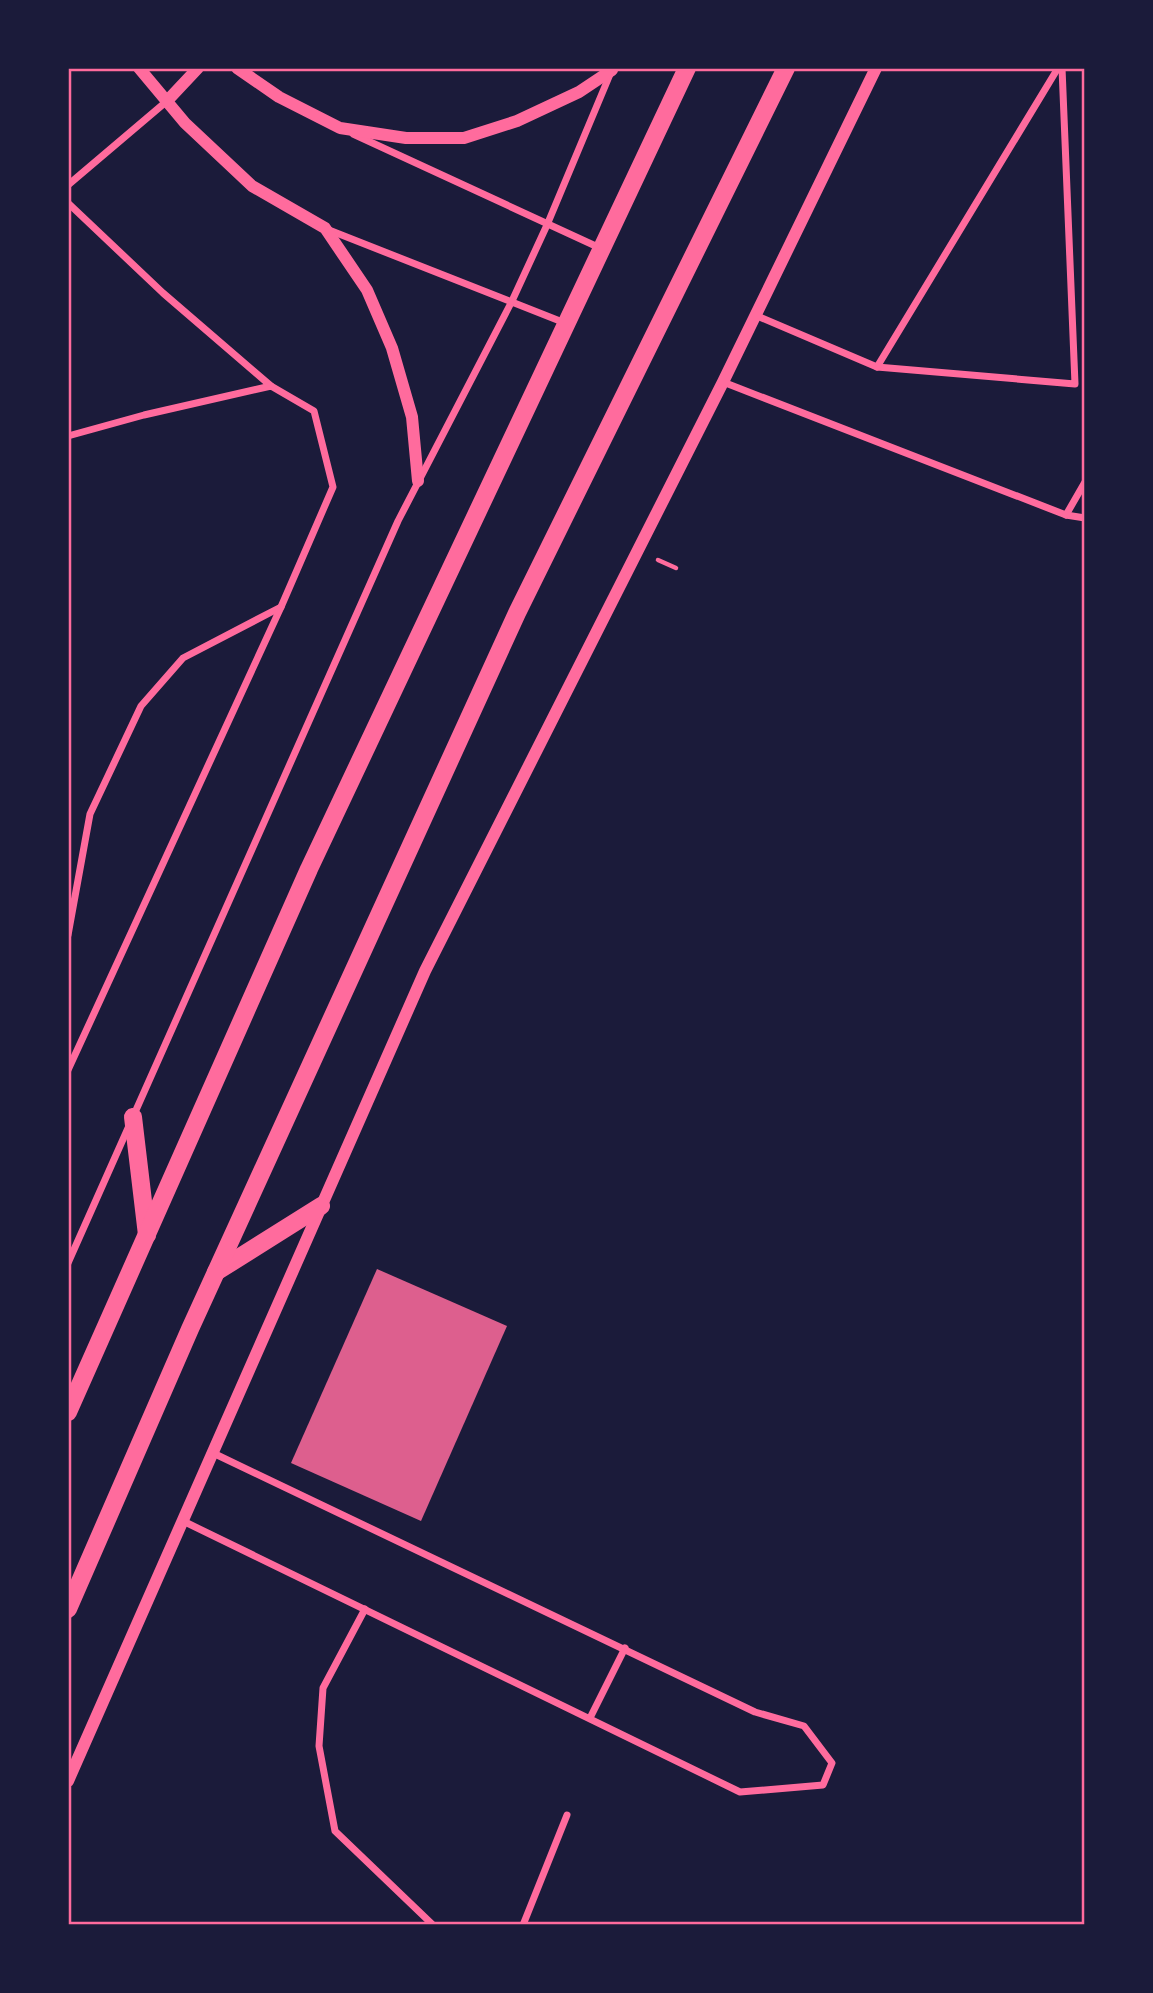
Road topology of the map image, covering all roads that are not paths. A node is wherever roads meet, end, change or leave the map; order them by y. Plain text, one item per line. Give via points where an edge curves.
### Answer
1 (139, 68) edge
2 (198, 68) edge
3 (237, 68) edge
4 (687, 68) edge
5 (786, 68) edge
6 (876, 68) edge
7 (1060, 68) edge
8 (612, 69) edge
9 (167, 101) junction
10 (340, 128) junction
11 (68, 185) edge
12 (68, 203) edge
13 (547, 225) junction
14 (325, 228) junction
15 (600, 248) junction
16 (512, 301) junction
17 (755, 315) junction
18 (565, 323) junction
19 (877, 366) junction
20 (723, 382) junction
21 (271, 386) junction
22 (68, 436) edge
23 (418, 481) junction
24 (1085, 482) edge
25 (1066, 515) junction
26 (1085, 518) edge
27 (281, 607) junction
28 (68, 935) edge
29 (68, 1070) edge
30 (133, 1118) junction
31 (321, 1206) junction
32 (147, 1236) junction
33 (68, 1263) edge
34 (216, 1272) junction
35 (68, 1412) edge
36 (213, 1453) junction
37 (183, 1521) junction
38 (68, 1609) edge
39 (365, 1609) junction
40 (625, 1648) junction
41 (590, 1718) junction
42 (68, 1781) edge
43 (567, 1815) dead end
44 (433, 1925) edge
45 (523, 1925) edge

1 - 9 street
2 - 9 street
3 - 10 street via 279,97
4 - 15 main road
5 - 34 main road via 517,613
6 - 17 street
7 - 19 street
7 - 19 street via 1075,384
8 - 10 street via 579,92 517,121 464,138 406,138
8 - 13 street
9 - 11 street
9 - 14 street via 252,186
10 - 13 street
12 - 21 street
13 - 15 street
13 - 16 street
14 - 16 street
14 - 23 street via 367,290 393,348 412,417
15 - 18 main road
16 - 18 street
16 - 23 street
17 - 19 street
17 - 20 street
18 - 32 main road via 309,869
20 - 25 street
20 - 31 street via 425,971
21 - 22 street
21 - 27 street via 314,411 333,487
23 - 30 street
24 - 25 street
25 - 26 street
27 - 28 street via 183,658 141,706 90,814
27 - 29 street
30 - 32 main road
30 - 33 street
31 - 34 main road
31 - 36 street
32 - 35 main road
34 - 38 main road
36 - 37 street
36 - 40 street
37 - 39 street
37 - 42 street
39 - 41 street
39 - 44 street via 323,1688 319,1746 335,1831
40 - 41 street
40 - 41 street via 755,1712 804,1726 832,1763 823,1785 740,1792
43 - 45 street

